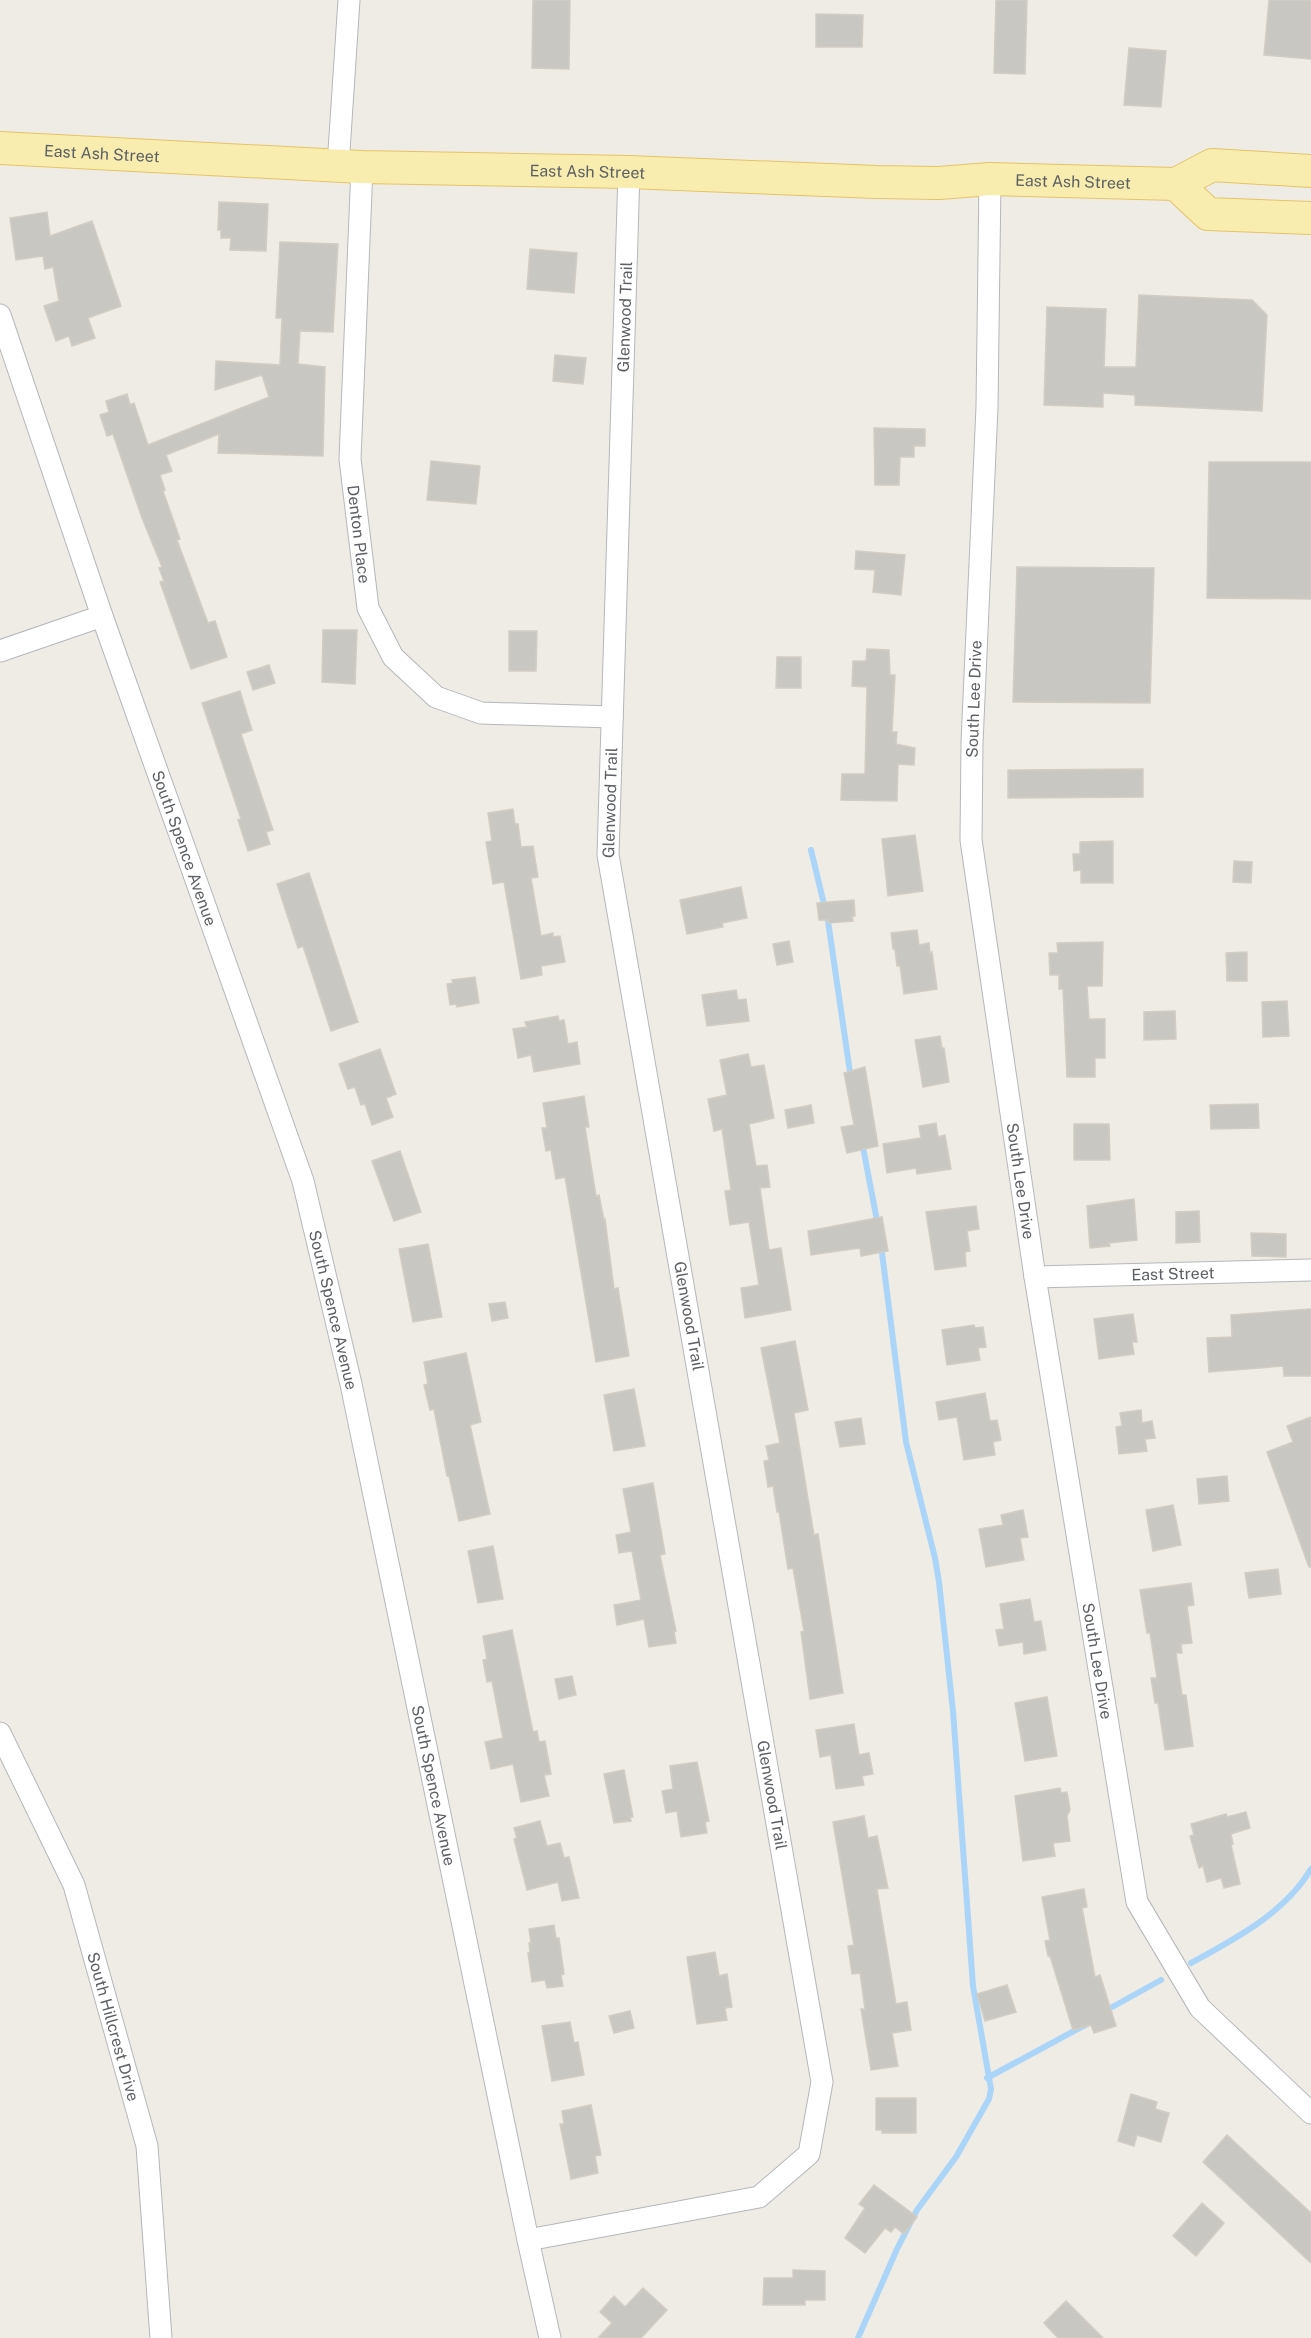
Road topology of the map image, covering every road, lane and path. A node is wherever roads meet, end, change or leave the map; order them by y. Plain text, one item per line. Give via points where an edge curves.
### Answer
1 (349, 0) edge
2 (0, 148) edge
3 (350, 166) junction
4 (1310, 170) edge
5 (629, 172) junction
6 (990, 179) junction
7 (1176, 184) junction
8 (1311, 218) edge
9 (0, 315) edge
10 (102, 616) junction
11 (0, 651) edge
12 (612, 717) junction
13 (1311, 1270) edge
14 (1035, 1277) junction
15 (0, 1733) edge
16 (1311, 2113) edge
17 (528, 2240) junction
18 (161, 2338) edge
19 (550, 2338) edge

1 - 3 street, Denton Place
2 - 3 main road, East Ash Street
3 - 5 main road, East Ash Street
3 - 12 street, Denton Place via 351,459 368,608 393,657 436,697 481,713
4 - 7 main road, East Ash Street via 1212,165
5 - 6 main road, East Ash Street via 876,182
5 - 12 street, Glenwood Trail
6 - 7 main road, East Ash Street
6 - 14 street, South Lee Drive via 987,407 971,840
7 - 8 main road via 1208,214
9 - 10 street, South Spence Avenue
10 - 11 street
10 - 17 street, South Spence Avenue via 303,1181 351,1384
12 - 17 street, Glenwood Trail via 608,855 822,2082 809,2154 759,2197
13 - 14 street, East Street
14 - 16 street, South Lee Drive via 1137,1902 1200,2008
15 - 18 street, South Hillcrest Drive via 74,1885 147,2146
17 - 19 street, South Spence Avenue

